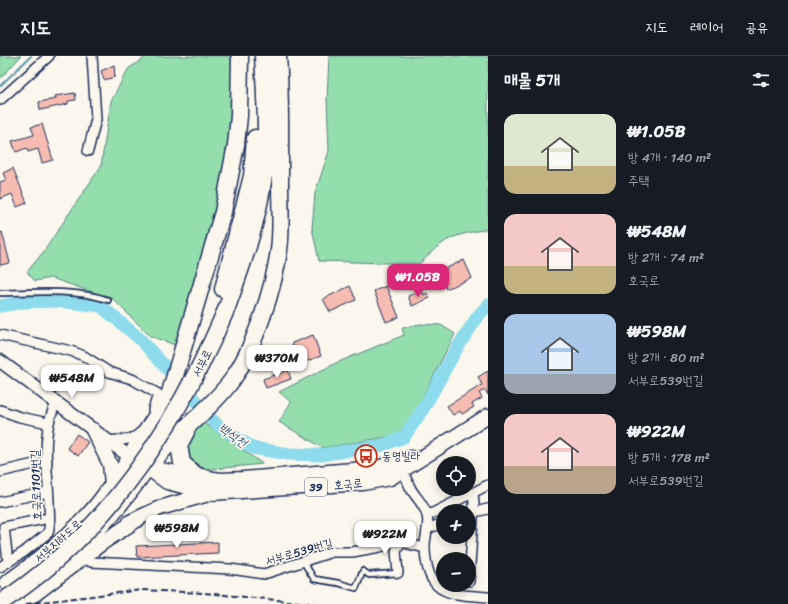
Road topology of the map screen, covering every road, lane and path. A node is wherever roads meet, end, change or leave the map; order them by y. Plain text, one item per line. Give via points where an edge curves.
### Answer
1 (49, 56) edge
2 (92, 56) edge
3 (240, 56) edge
4 (255, 56) edge
5 (263, 56) edge
6 (278, 56) edge
7 (0, 100) edge
8 (88, 151) dead end
9 (0, 293) edge
10 (108, 300) dead end
11 (222, 308) junction
12 (0, 335) edge
13 (0, 361) edge
14 (164, 395) junction
15 (57, 402) junction
16 (488, 409) edge
17 (0, 410) edge
18 (488, 416) edge
19 (193, 422) junction
20 (48, 423) junction
21 (93, 430) junction
22 (108, 441) junction
23 (127, 455) junction
24 (47, 461) junction
25 (148, 468) junction
26 (402, 470) junction
27 (0, 472) edge
28 (488, 485) edge
29 (210, 486) junction
30 (108, 489) junction
31 (476, 491) edge
32 (48, 492) junction
33 (465, 496) edge
34 (0, 502) edge
35 (488, 509) edge
36 (476, 511) edge
37 (427, 516) junction
38 (49, 518) junction
39 (138, 519) junction
40 (436, 525) edge
41 (427, 528) junction
42 (89, 540) junction
43 (400, 542) junction
44 (425, 548) junction
45 (82, 558) junction
46 (303, 561) junction
47 (8, 562) junction
48 (0, 567) edge
49 (398, 573) joint
50 (1, 587) edge
51 (33, 588) dead end
52 (468, 592) edge
53 (468, 595) junction
54 (488, 597) edge
55 (8, 603) edge

1 - 7 street
2 - 8 street via 96,119
3 - 14 highway via 239,116 223,212 185,345
4 - 11 highway, 서부로 via 252,176
5 - 11 highway, 서부로 via 264,174 252,235
6 - 19 highway via 279,250 260,322 241,366 231,381
9 - 10 lane via 85,295
11 - 50 highway, 서부로 via 166,414 133,462 67,539
11 - 55 highway, 서부로, bridge via 185,396 156,445 95,522
12 - 14 street via 71,351 109,372
13 - 15 street, 호국로
14 - 22 street via 156,404 140,434 128,440
14 - 23 highway via 143,436
15 - 20 street, 호국로1101번길
15 - 21 street, 호국로
16 - 29 main road, 호국로 / 39 via 412,457 388,466 257,478
17 - 20 street
18 - 26 main road, 호국로 / 39
19 - 25 highway via 163,449
19 - 29 highway via 180,440 180,458 185,468
20 - 24 street, 호국로1101번길
21 - 22 street, 호국로
21 - 30 main road via 110,464
22 - 23 street, 호국로
23 - 25 main road, 호국로 / 39
23 - 30 main road
24 - 27 street
24 - 32 street, 호국로1101번길
25 - 29 main road, 호국로 / 39
25 - 42 main road, 39
26 - 29 main road, 호국로 / 39 via 390,478 363,483
26 - 37 street
28 - 31 street
29 - 39 main road, 39
30 - 50 main road
32 - 34 street
32 - 38 street, 호국로1101번길
33 - 37 street
35 - 36 street
37 - 41 street
38 - 47 street, 호국로1101번길 via 49,528 44,537
38 - 47 street via 4,527
39 - 42 main road, 39
39 - 45 main road
40 - 41 street
41 - 44 street
42 - 51 main road, 서부지하도로 / 39
43 - 44 street, 서부로539번길
43 - 46 street, 서부로539번길 via 352,552 332,552
43 - 49 street via 396,551
44 - 53 street via 429,572 436,585 444,592
45 - 46 street, 서부로539번길 via 91,562 230,569 264,574
45 - 55 main road via 35,594
46 - 49 lane via 314,579 356,588 363,571 369,575
47 - 48 street, 호국로1101번길
50 - 55 main road
52 - 53 street
53 - 54 street

